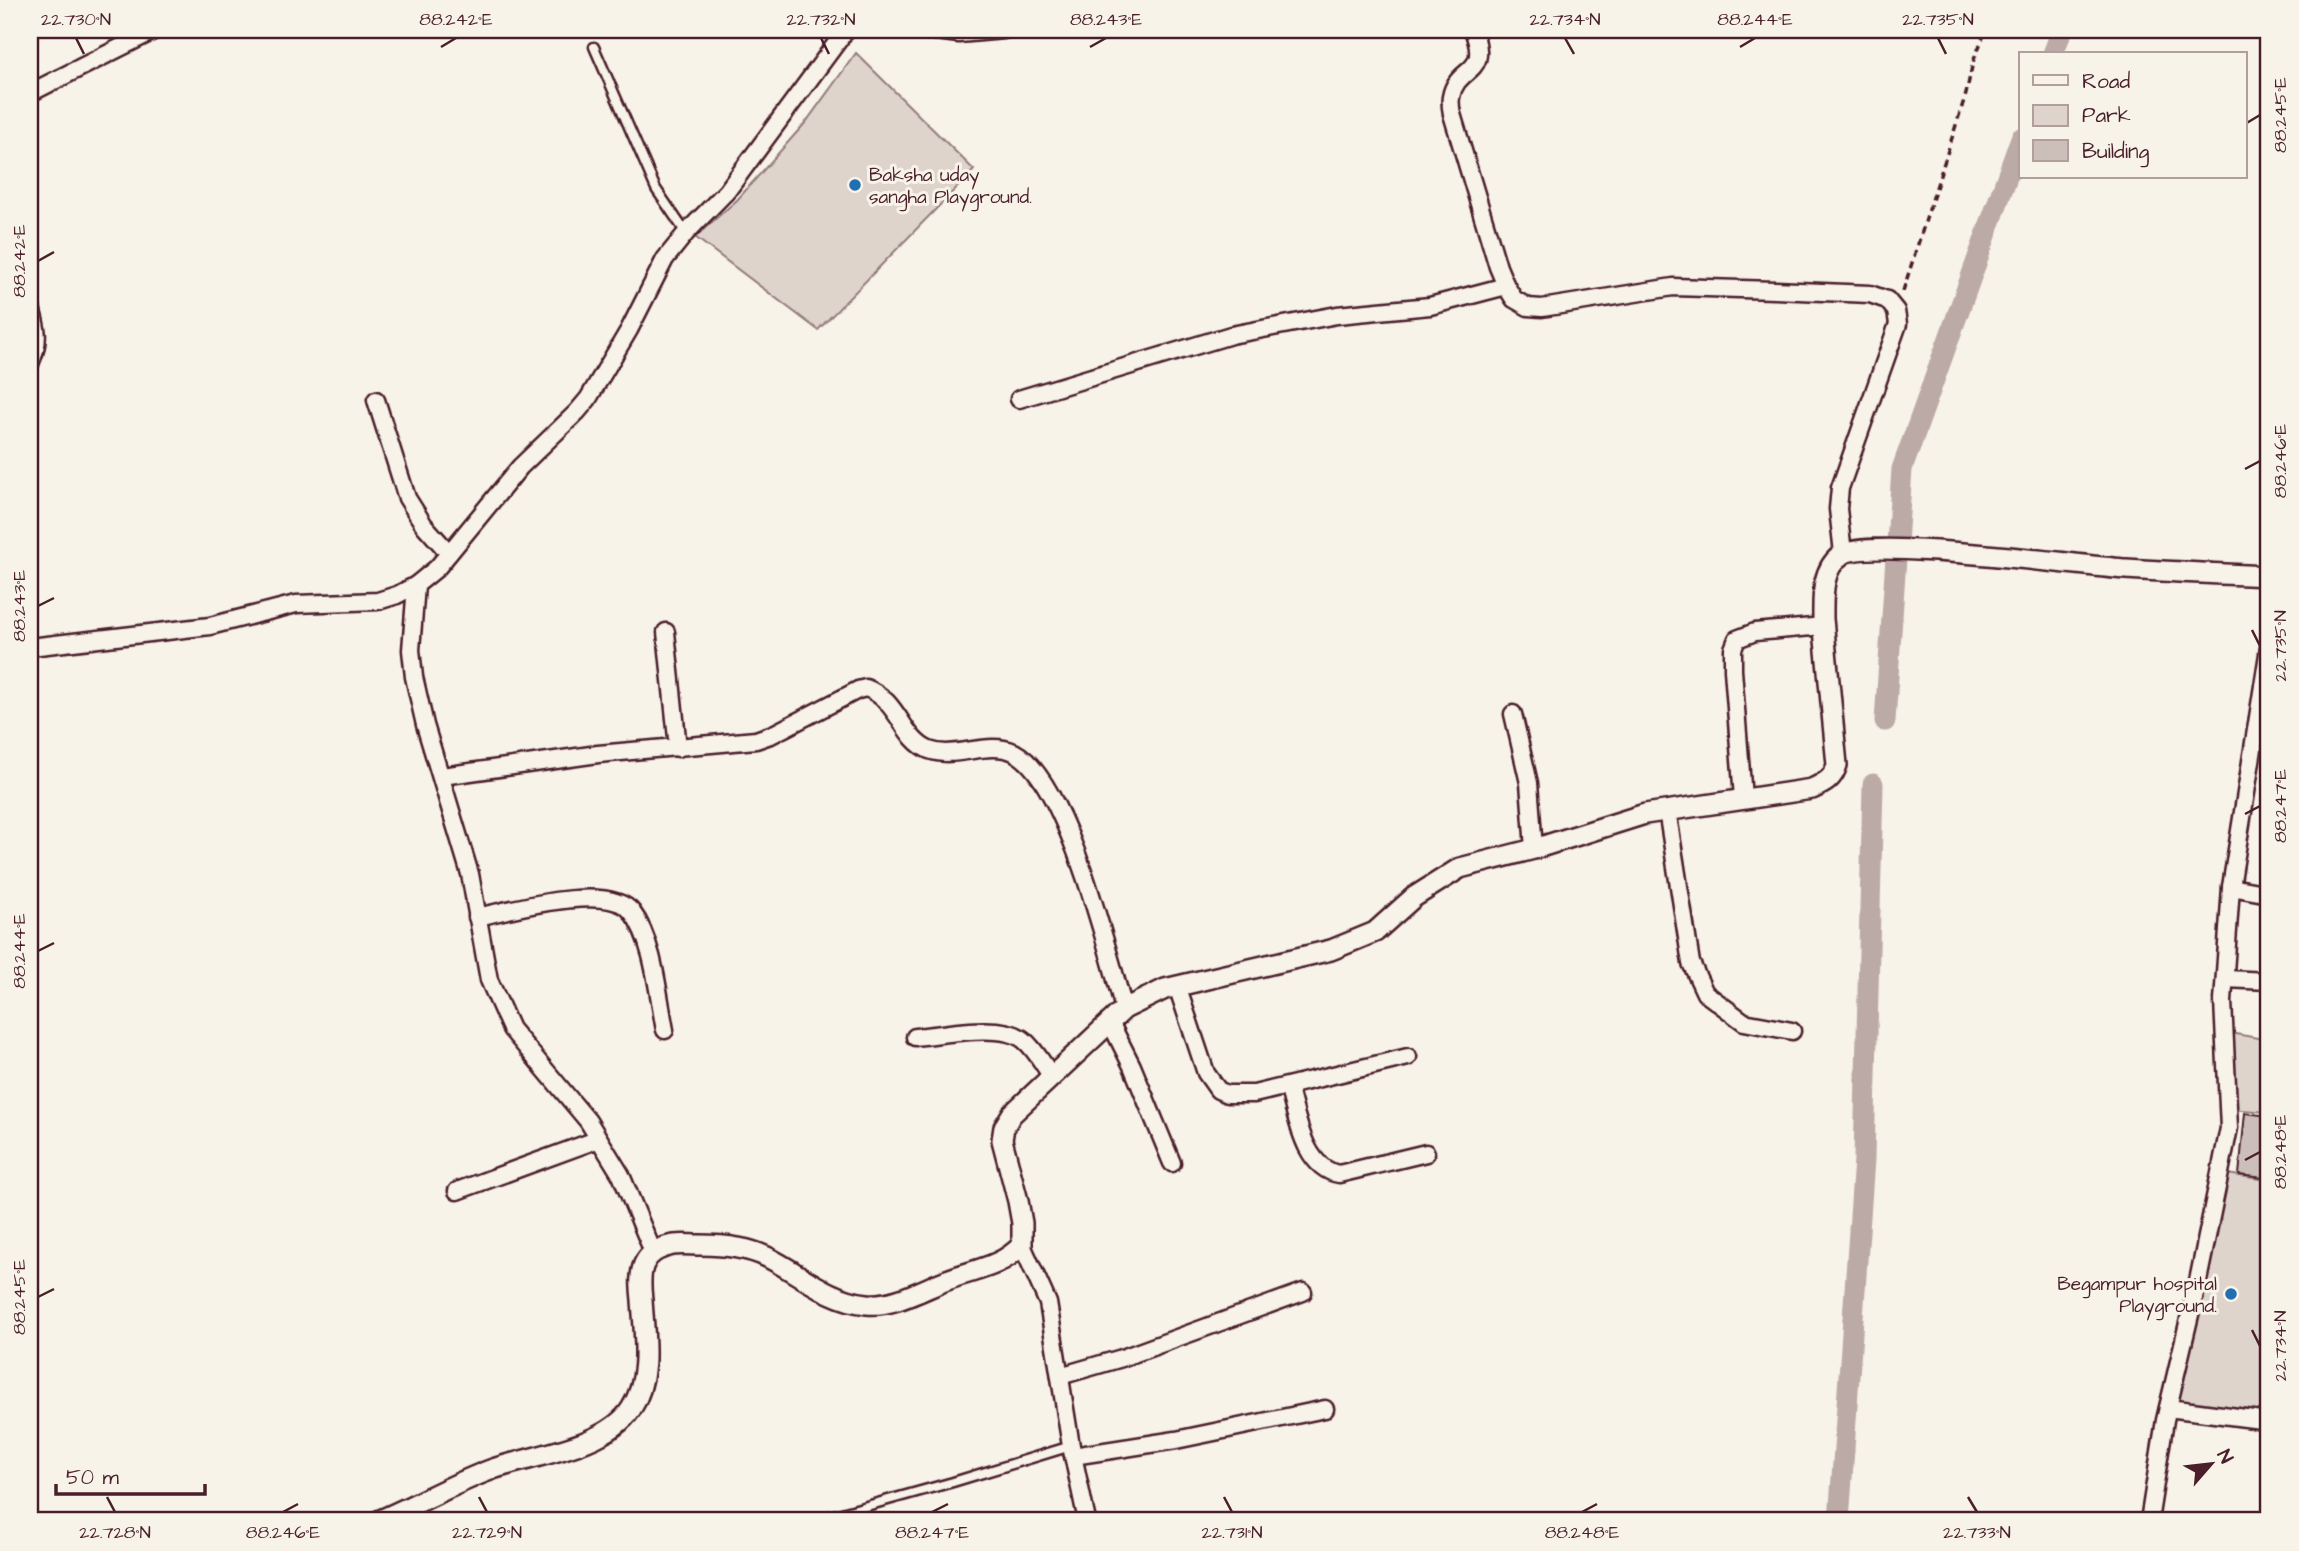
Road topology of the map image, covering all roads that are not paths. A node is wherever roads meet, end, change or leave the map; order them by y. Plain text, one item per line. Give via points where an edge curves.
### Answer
1 (155, 30) edge
2 (846, 30) edge
3 (928, 30) edge
4 (1004, 30) edge
5 (1473, 30) edge
6 (594, 47) dead end
7 (30, 93) edge
8 (686, 233) junction
9 (1506, 286) junction
10 (30, 304) edge
11 (30, 364) edge
12 (1019, 399) dead end
13 (376, 400) dead end
14 (1852, 552) junction
15 (449, 553) junction
16 (2269, 576) edge
17 (416, 585) junction
18 (1824, 626) junction
19 (666, 632) dead end
20 (30, 647) edge
21 (2269, 648) edge
22 (1513, 714) dead end
23 (678, 748) junction
24 (442, 776) junction
25 (1743, 798) junction
26 (1667, 810) junction
27 (1534, 849) junction
28 (2231, 887) junction
29 (2269, 894) edge
30 (477, 917) junction
31 (2225, 979) junction
32 (2269, 981) edge
33 (1177, 986) junction
34 (1117, 1015) junction
35 (665, 1030) dead end
36 (1792, 1031) dead end
37 (915, 1037) dead end
38 (1408, 1057) dead end
39 (1051, 1075) junction
40 (1288, 1086) junction
41 (599, 1139) junction
42 (1426, 1153) dead end
43 (1172, 1163) dead end
44 (457, 1191) dead end
45 (1022, 1245) junction
46 (653, 1252) junction
47 (1303, 1292) dead end
48 (1060, 1376) junction
49 (2168, 1408) junction
50 (1325, 1409) dead end
51 (2269, 1421) edge
52 (1072, 1451) junction
53 (827, 1517) dead end
54 (378, 1521) edge
55 (1087, 1521) edge
56 (2149, 1521) edge

1 - 7 street
2 - 8 street via 727,191
3 - 4 street via 959,34
5 - 9 street via 1478,61 1455,86 1450,98 1452,114
6 - 8 lane via 656,189
8 - 15 street via 665,259 588,399 520,467
9 - 12 street via 1430,306 1336,316 1231,335
9 - 14 street via 1514,299 1542,308 1673,287 1870,294 1887,300 1896,310 1898,324 1840,488 1838,509
10 - 11 street via 38,332
13 - 15 street via 407,498
14 - 16 street via 1910,549
14 - 18 street via 1833,564 1826,576
15 - 17 street
17 - 20 street via 379,601 296,604 210,626
17 - 24 street via 411,650 414,677
18 - 25 street via 1838,765 1835,775 1812,789
18 - 25 street via 1755,632 1737,639 1733,670
19 - 23 street
21 - 28 street
22 - 27 street via 1529,783
23 - 24 street
23 - 34 street via 756,740 866,688 885,698 927,749 944,754 994,749 1016,753 1037,773 1065,822 1102,930
24 - 30 street via 470,874
25 - 26 street
26 - 27 street
26 - 36 street via 1691,962 1705,993 1744,1022
27 - 33 street via 1460,868 1414,897 1375,932 1351,943
28 - 29 street
28 - 31 street
30 - 35 street via 568,898 622,904 631,910 646,939
30 - 41 street via 489,980 511,1029
31 - 32 street
31 - 49 street via 2229,1128
33 - 34 street
33 - 40 street via 1206,1073 1217,1090 1254,1094
34 - 39 street
34 - 43 street via 1132,1066
37 - 39 street via 1009,1033 1022,1038
38 - 40 street
39 - 45 street via 1004,1128 1002,1140 1018,1201
40 - 42 street via 1306,1144 1331,1173
41 - 44 street
41 - 46 street via 621,1175
45 - 46 street via 999,1263 884,1304 841,1298 766,1256 728,1245 671,1245
45 - 48 street via 1048,1303
46 - 54 street via 641,1279 642,1382 625,1418 564,1449 492,1470
47 - 48 street
48 - 52 street
49 - 51 street
49 - 56 street
50 - 52 street via 1176,1440
52 - 53 lane
52 - 55 street

